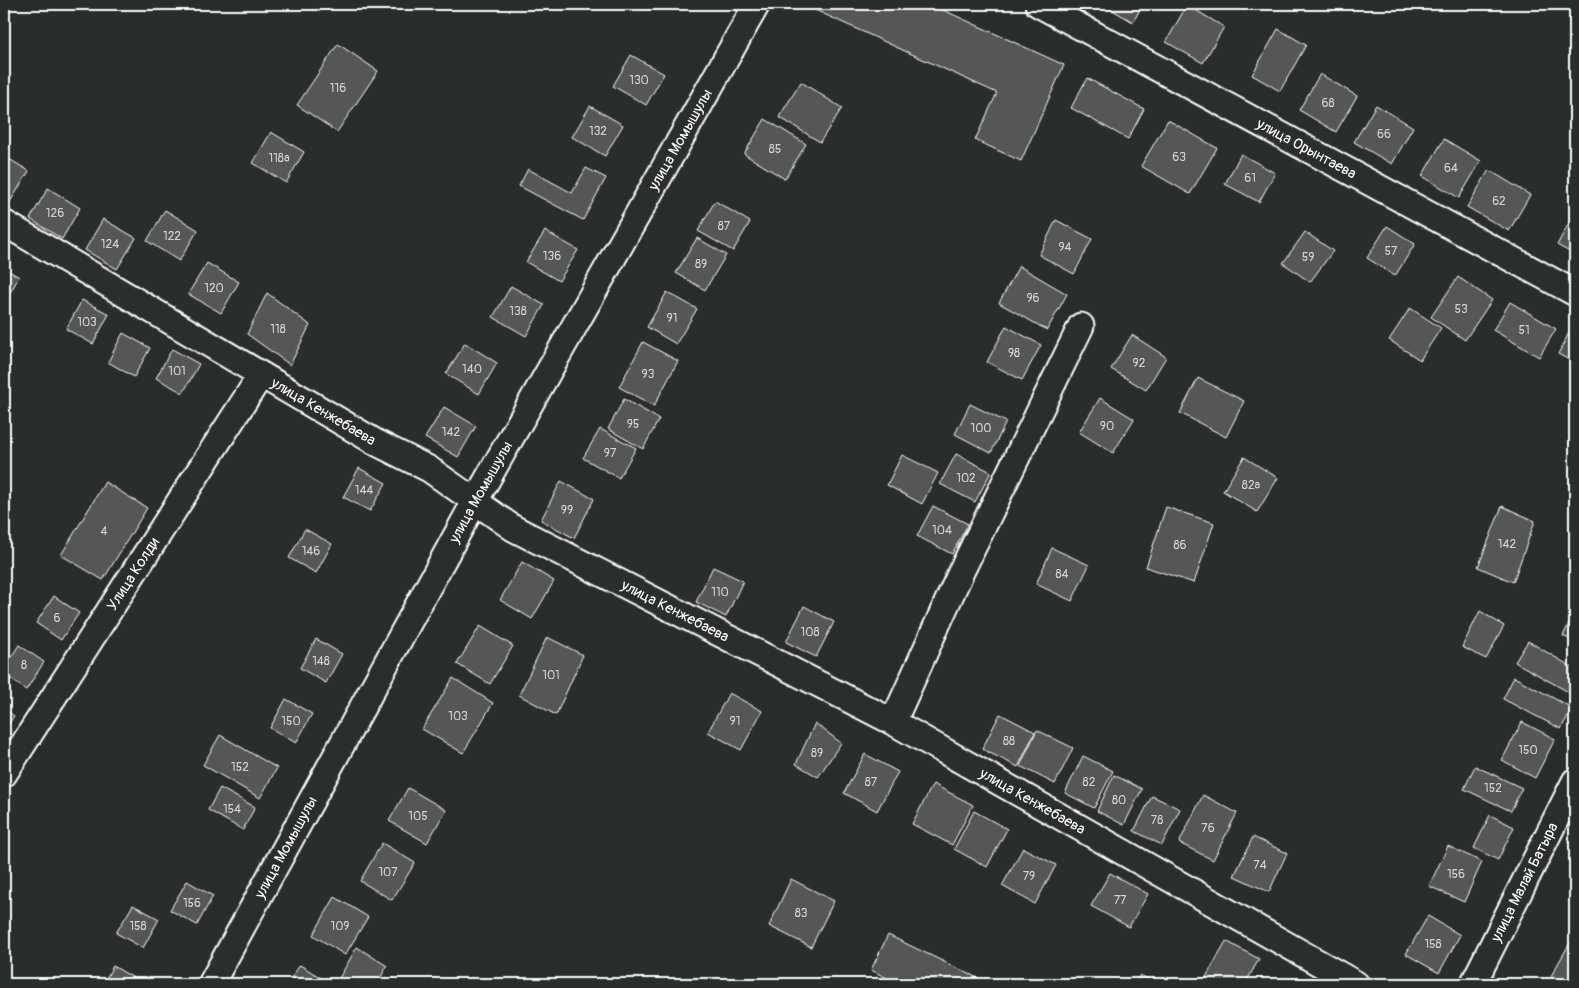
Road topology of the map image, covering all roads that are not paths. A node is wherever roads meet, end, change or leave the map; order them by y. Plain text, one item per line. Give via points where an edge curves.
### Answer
1 (757, 4) edge
2 (1038, 4) edge
3 (4, 223) edge
4 (1575, 293) edge
5 (1081, 326) dead end
6 (261, 375) junction
7 (474, 502) junction
8 (893, 722) junction
9 (4, 774) edge
10 (1575, 781) edge
11 (211, 984) edge
12 (1356, 984) edge
13 (1473, 984) edge

1 - 7 street, улица Момышулы
2 - 4 street, улица Орынтаева
3 - 6 street, улица Кенжебаева
5 - 8 street via 961,572
6 - 7 street, улица Кенжебаева via 377,443 429,469
6 - 9 street, Улица Колди
7 - 8 street, улица Кенжебаева via 512,528
7 - 11 street, улица Момышулы
8 - 12 street, улица Кенжебаева
10 - 13 street, улица Малай Батыра

